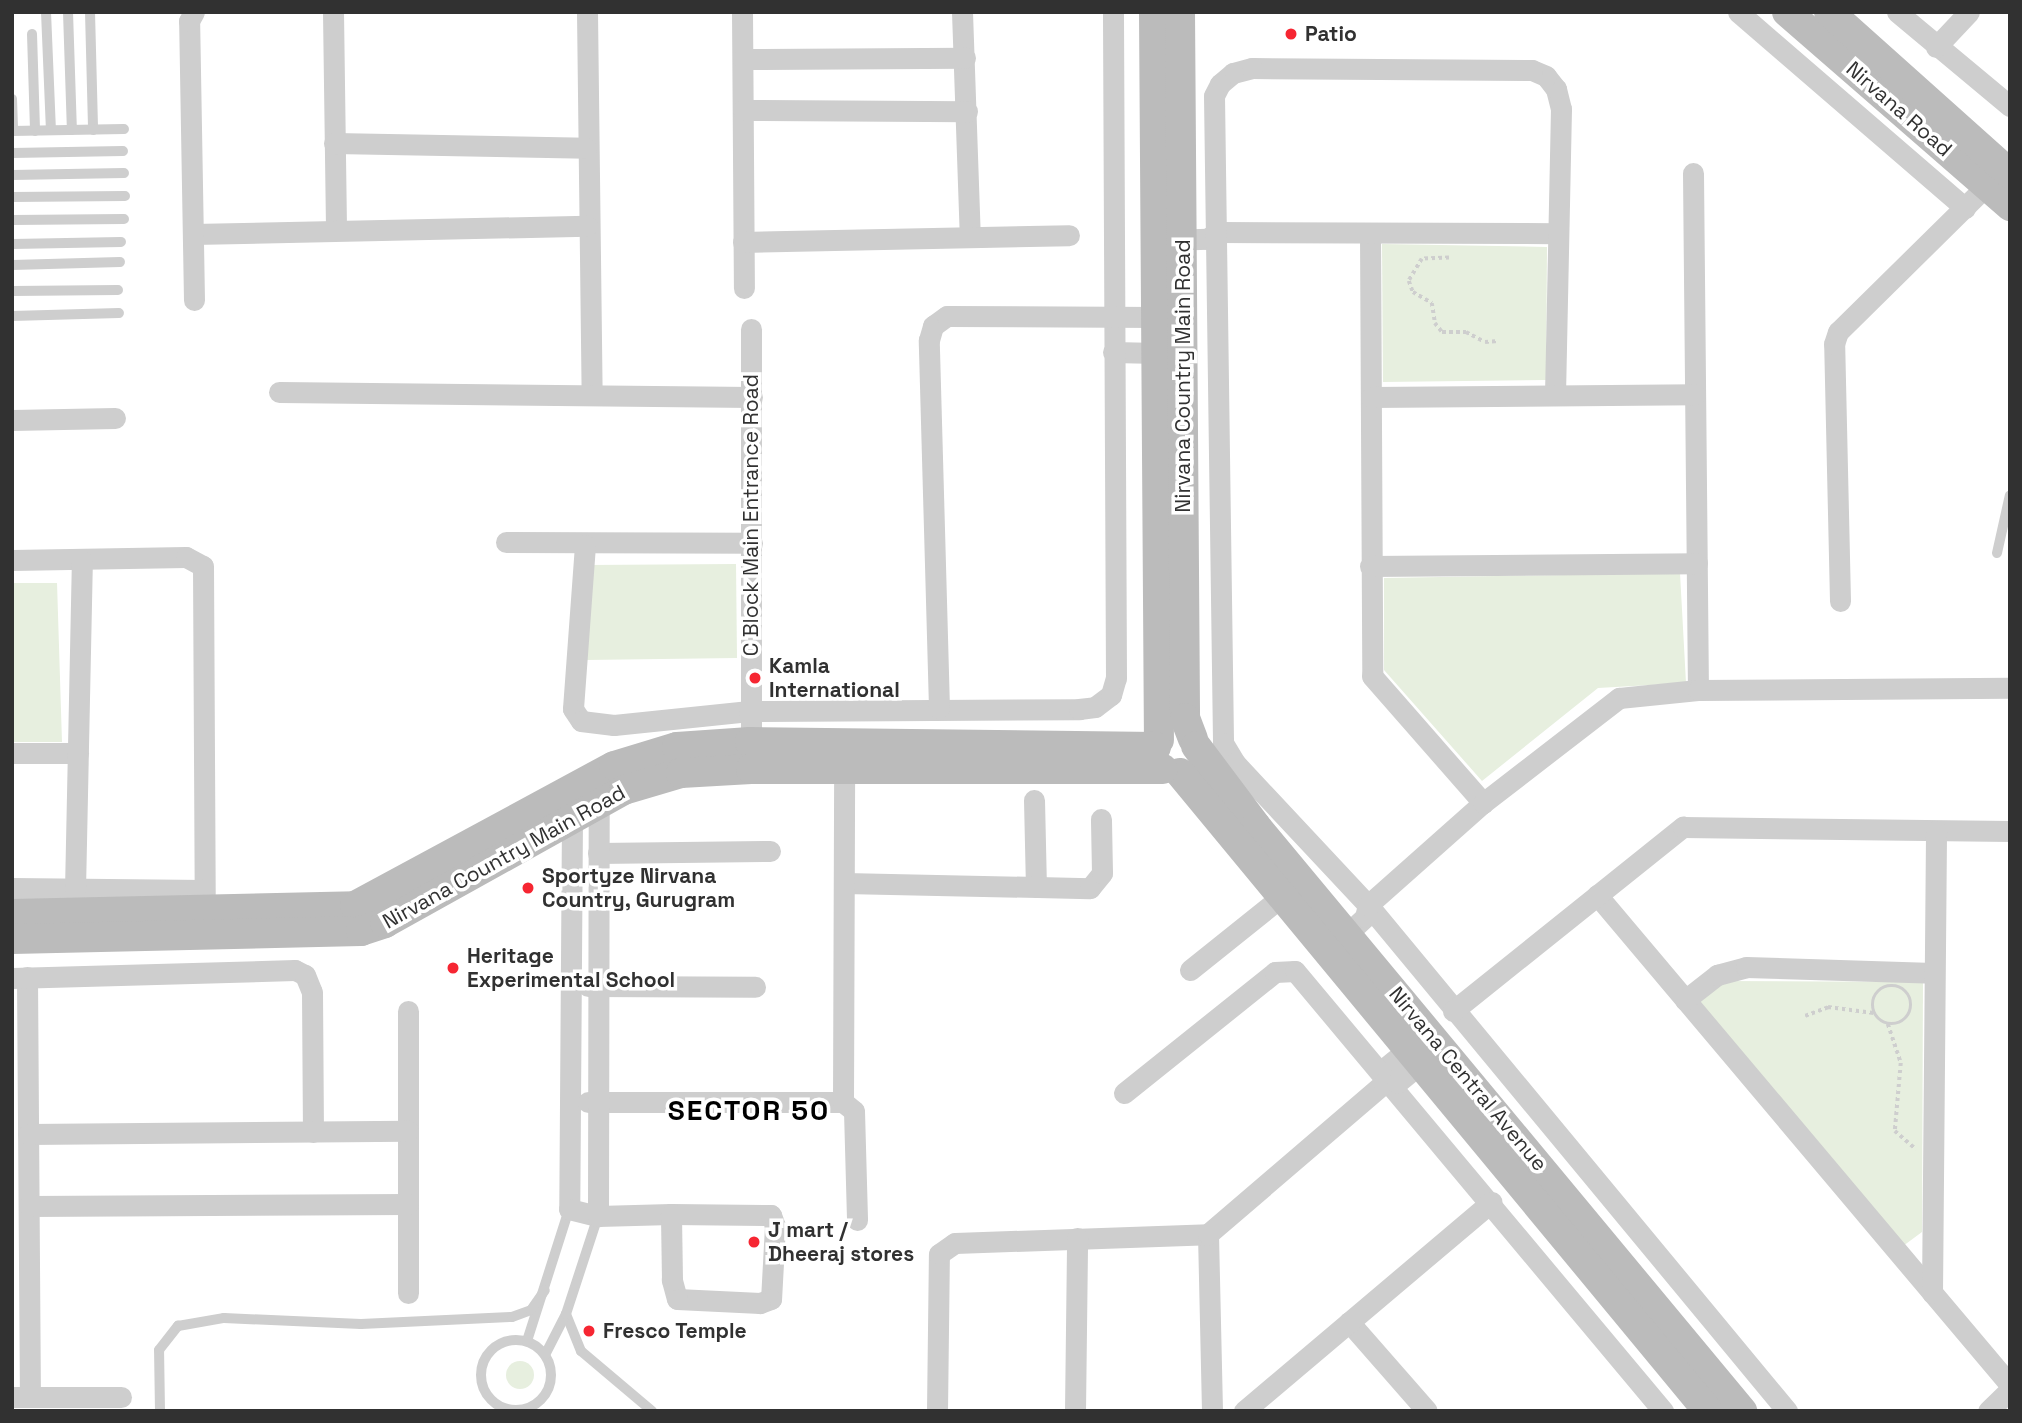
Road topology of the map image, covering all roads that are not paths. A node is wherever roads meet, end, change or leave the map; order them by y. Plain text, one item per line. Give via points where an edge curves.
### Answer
1 (46, 12) edge
2 (68, 12) edge
3 (90, 12) edge
4 (194, 12) edge
5 (333, 12) edge
6 (587, 12) edge
7 (743, 12) edge
8 (962, 12) edge
9 (1112, 12) edge
10 (1154, 12) edge
11 (1180, 12) edge
12 (1738, 12) edge
13 (1787, 12) edge
14 (1829, 12) edge
15 (1897, 12) edge
16 (1969, 12) edge
17 (32, 34) dead end
18 (1936, 47) junction
19 (965, 58) junction
20 (743, 59) junction
21 (12, 99) edge
22 (2010, 106) edge
23 (743, 110) junction
24 (967, 111) junction
25 (124, 129) dead end
26 (51, 130) junction
27 (72, 130) junction
28 (93, 130) junction
29 (13, 131) edge
30 (35, 131) junction
31 (334, 143) junction
32 (586, 148) junction
33 (123, 151) dead end
34 (12, 153) edge
35 (124, 173) dead end
36 (1693, 173) dead end
37 (12, 175) edge
38 (2000, 176) edge
39 (125, 196) dead end
40 (12, 197) edge
41 (2010, 206) edge
42 (1965, 208) junction
43 (124, 219) dead end
44 (12, 220) edge
45 (587, 226) junction
46 (1169, 229) junction
47 (336, 230) junction
48 (1217, 232) junction
49 (1557, 233) junction
50 (193, 234) junction
51 (1370, 234) junction
52 (1069, 235) dead end
53 (970, 237) junction
54 (743, 242) junction
55 (121, 243) dead end
56 (12, 244) edge
57 (120, 262) dead end
58 (12, 265) edge
59 (744, 288) dead end
60 (118, 290) dead end
61 (12, 291) edge
62 (194, 300) dead end
63 (119, 313) dead end
64 (12, 316) edge
65 (1112, 317) junction
66 (1157, 317) junction
67 (751, 330) dead end
68 (1113, 352) junction
69 (1157, 353) junction
70 (279, 392) dead end
71 (592, 394) junction
72 (1695, 394) junction
73 (1555, 395) junction
74 (752, 397) junction
75 (1371, 397) junction
76 (115, 418) dead end
77 (12, 420) edge
78 (2010, 495) edge
79 (506, 542) dead end
80 (752, 543) junction
81 (585, 545) junction
82 (1997, 553) dead end
83 (12, 560) edge
84 (82, 561) junction
85 (1697, 563) junction
86 (1370, 566) junction
87 (1840, 601) dead end
88 (2010, 688) edge
89 (1698, 690) junction
90 (939, 708) junction
91 (760, 711) junction
92 (1194, 743) junction
93 (758, 751) junction
94 (12, 753) edge
95 (78, 754) junction
96 (1164, 757) junction
97 (844, 769) junction
98 (1034, 800) dead end
99 (599, 803) junction
100 (1483, 803) junction
101 (572, 817) junction
102 (1101, 819) dead end
103 (1936, 831) junction
104 (2010, 831) edge
105 (770, 851) dead end
106 (598, 853) junction
107 (844, 883) junction
108 (1036, 887) junction
109 (12, 888) edge
110 (75, 890) junction
111 (1597, 895) junction
112 (1281, 897) junction
113 (1368, 905) junction
114 (205, 912) junction
115 (12, 914) edge
116 (1340, 924) junction
117 (12, 939) edge
118 (1190, 970) dead end
119 (1933, 973) junction
120 (20, 977) edge
121 (572, 986) junction
122 (600, 986) junction
123 (755, 987) dead end
124 (1685, 1000) junction
125 (408, 1011) dead end
126 (1452, 1012) junction
127 (1425, 1048) junction
128 (1384, 1083) junction
129 (1124, 1093) dead end
130 (572, 1101) junction
131 (600, 1102) junction
132 (843, 1102) junction
133 (408, 1131) junction
134 (313, 1132) junction
135 (28, 1134) junction
136 (1491, 1202) junction
137 (408, 1204) junction
138 (29, 1206) junction
139 (569, 1209) junction
140 (671, 1214) junction
141 (598, 1216) junction
142 (857, 1220) dead end
143 (1208, 1234) junction
144 (1077, 1238) junction
145 (545, 1290) junction
146 (408, 1293) dead end
147 (1932, 1293) junction
148 (566, 1314) junction
149 (1349, 1322) junction
150 (527, 1341) junction
151 (545, 1354) junction
152 (2010, 1388) edge
153 (21, 1397) edge
154 (121, 1397) dead end
155 (160, 1411) edge
156 (652, 1411) edge
157 (937, 1411) edge
158 (1075, 1411) edge
159 (1212, 1411) edge
160 (1244, 1411) edge
161 (1427, 1411) edge
162 (1663, 1411) edge
163 (1708, 1411) edge
164 (1742, 1411) edge
165 (1787, 1411) edge
166 (1988, 1411) edge

1 - 26 lane
2 - 27 lane
3 - 28 lane
4 - 50 street via 189,21
5 - 31 street
6 - 32 street
7 - 20 street
8 - 19 street
9 - 65 street
10 - 46 street, Nirvana Country Main Road
11 - 46 street, Nirvana Country Main Road
12 - 42 street
13 - 38 street, Nirvana Road
14 - 38 street, Nirvana Road
15 - 18 street
16 - 18 street
17 - 30 lane
18 - 22 street
19 - 20 street
19 - 24 street
20 - 23 street
21 - 29 lane
23 - 24 street
23 - 54 street
24 - 53 street
25 - 28 lane
26 - 27 lane
26 - 30 lane
27 - 28 lane
29 - 30 lane
31 - 32 street
31 - 47 street
32 - 45 street
33 - 34 lane
35 - 37 lane
36 - 72 street
38 - 41 street, Nirvana Road
38 - 42 street
39 - 40 lane
42 - 87 street via 1838,332 1834,344
43 - 44 lane
45 - 47 street
45 - 71 street
46 - 48 street via 1208,219
46 - 66 street, Nirvana Country Main Road
46 - 92 street, Nirvana Country Main Road via 1185,718
47 - 50 street
48 - 49 street via 1214,96 1233,73 1252,68 1532,70 1546,76 1556,89 1561,109
48 - 51 street
48 - 113 street via 1219,721 1223,743 1235,763
49 - 51 street
49 - 73 street
50 - 62 street
51 - 75 street
52 - 53 street
53 - 54 street
54 - 59 street
55 - 56 lane
57 - 58 lane
60 - 61 lane
63 - 64 lane
65 - 66 street
65 - 68 street
65 - 90 street via 947,316 933,326 929,340
66 - 69 street, Nirvana Country Main Road
67 - 74 street, C Block Main Entrance Road
68 - 69 street
68 - 90 street via 1116,678 1111,695 1096,706 1079,709
69 - 96 street, Nirvana Country Main Road
70 - 71 street
71 - 74 street
72 - 73 street
72 - 85 street
73 - 75 street
74 - 80 street, C Block Main Entrance Road
75 - 86 street
76 - 77 street
78 - 82 lane
79 - 81 street
80 - 81 street
80 - 91 street, C Block Main Entrance Road
81 - 91 street via 573,709 581,721 614,725
83 - 84 street
84 - 95 street
84 - 114 street via 186,557 203,566
85 - 86 street
85 - 89 street
86 - 100 street via 1372,676
88 - 89 street
89 - 100 street via 1619,698
90 - 91 street
91 - 93 street, C Block Main Entrance Road
92 - 96 street via 1195,761
92 - 116 street, Nirvana Central Avenue via 1256,826
93 - 96 street, Nirvana Country Main Road
93 - 97 street, Nirvana Country Main Road
93 - 99 street, Nirvana Country Main Road via 662,777
93 - 114 street, Nirvana Country Main Road via 677,747 614,766 364,903 312,910
94 - 95 street
95 - 110 street
96 - 97 street, Nirvana Country Main Road
96 - 112 street, Nirvana Central Avenue
97 - 107 street
98 - 108 street
99 - 101 street, Nirvana Country Main Road
99 - 106 street
100 - 113 street
101 - 114 street, Nirvana Country Main Road via 375,927 321,935
101 - 121 street
102 - 108 street via 1102,873 1098,883 1090,888
103 - 104 street
103 - 111 street via 1683,827
103 - 119 street
105 - 106 street
106 - 122 street
107 - 108 street
107 - 132 street
109 - 110 street
110 - 114 street
111 - 124 street
111 - 126 street
112 - 118 street
112 - 127 street, Nirvana Central Avenue
113 - 116 street via 1353,901
113 - 126 street
114 - 115 street, Nirvana Country Main Road
114 - 117 street, Nirvana Country Main Road
116 - 127 street, Nirvana Central Avenue
119 - 124 street via 1746,967 1717,975
119 - 147 street
120 - 134 street via 295,970 305,975 312,992
120 - 135 street
121 - 122 street
121 - 130 street
122 - 123 street
122 - 131 street
124 - 147 street
125 - 133 street
126 - 165 street
127 - 128 street via 1397,1083
127 - 163 street, Nirvana Central Avenue
127 - 164 street, Nirvana Central Avenue
128 - 129 street via 1294,971 1284,970 1275,972
128 - 136 street
128 - 143 street
130 - 131 street
130 - 139 street
131 - 132 street
131 - 141 street
132 - 142 street via 854,1111
133 - 134 street
133 - 137 street
134 - 135 street
135 - 138 street
136 - 149 street
136 - 162 street
137 - 138 street
137 - 146 street
138 - 153 street
139 - 141 street
139 - 145 lane
140 - 140 street via 672,1280 677,1298 760,1303 771,1299 775,1226 771,1214
140 - 141 street
141 - 148 lane
143 - 144 street
143 - 159 street
144 - 157 street via 955,1243 939,1254
144 - 158 street
145 - 150 lane
145 - 155 lane via 531,1310 512,1317 361,1324 224,1318 178,1326 159,1350
147 - 152 street
148 - 151 lane
148 - 156 lane via 581,1351
149 - 160 street
149 - 161 street
150 - 151 lane
150 - 151 lane via 506,1341 485,1357 482,1385 498,1406 512,1410 538,1403 551,1379
152 - 166 street
153 - 154 street

